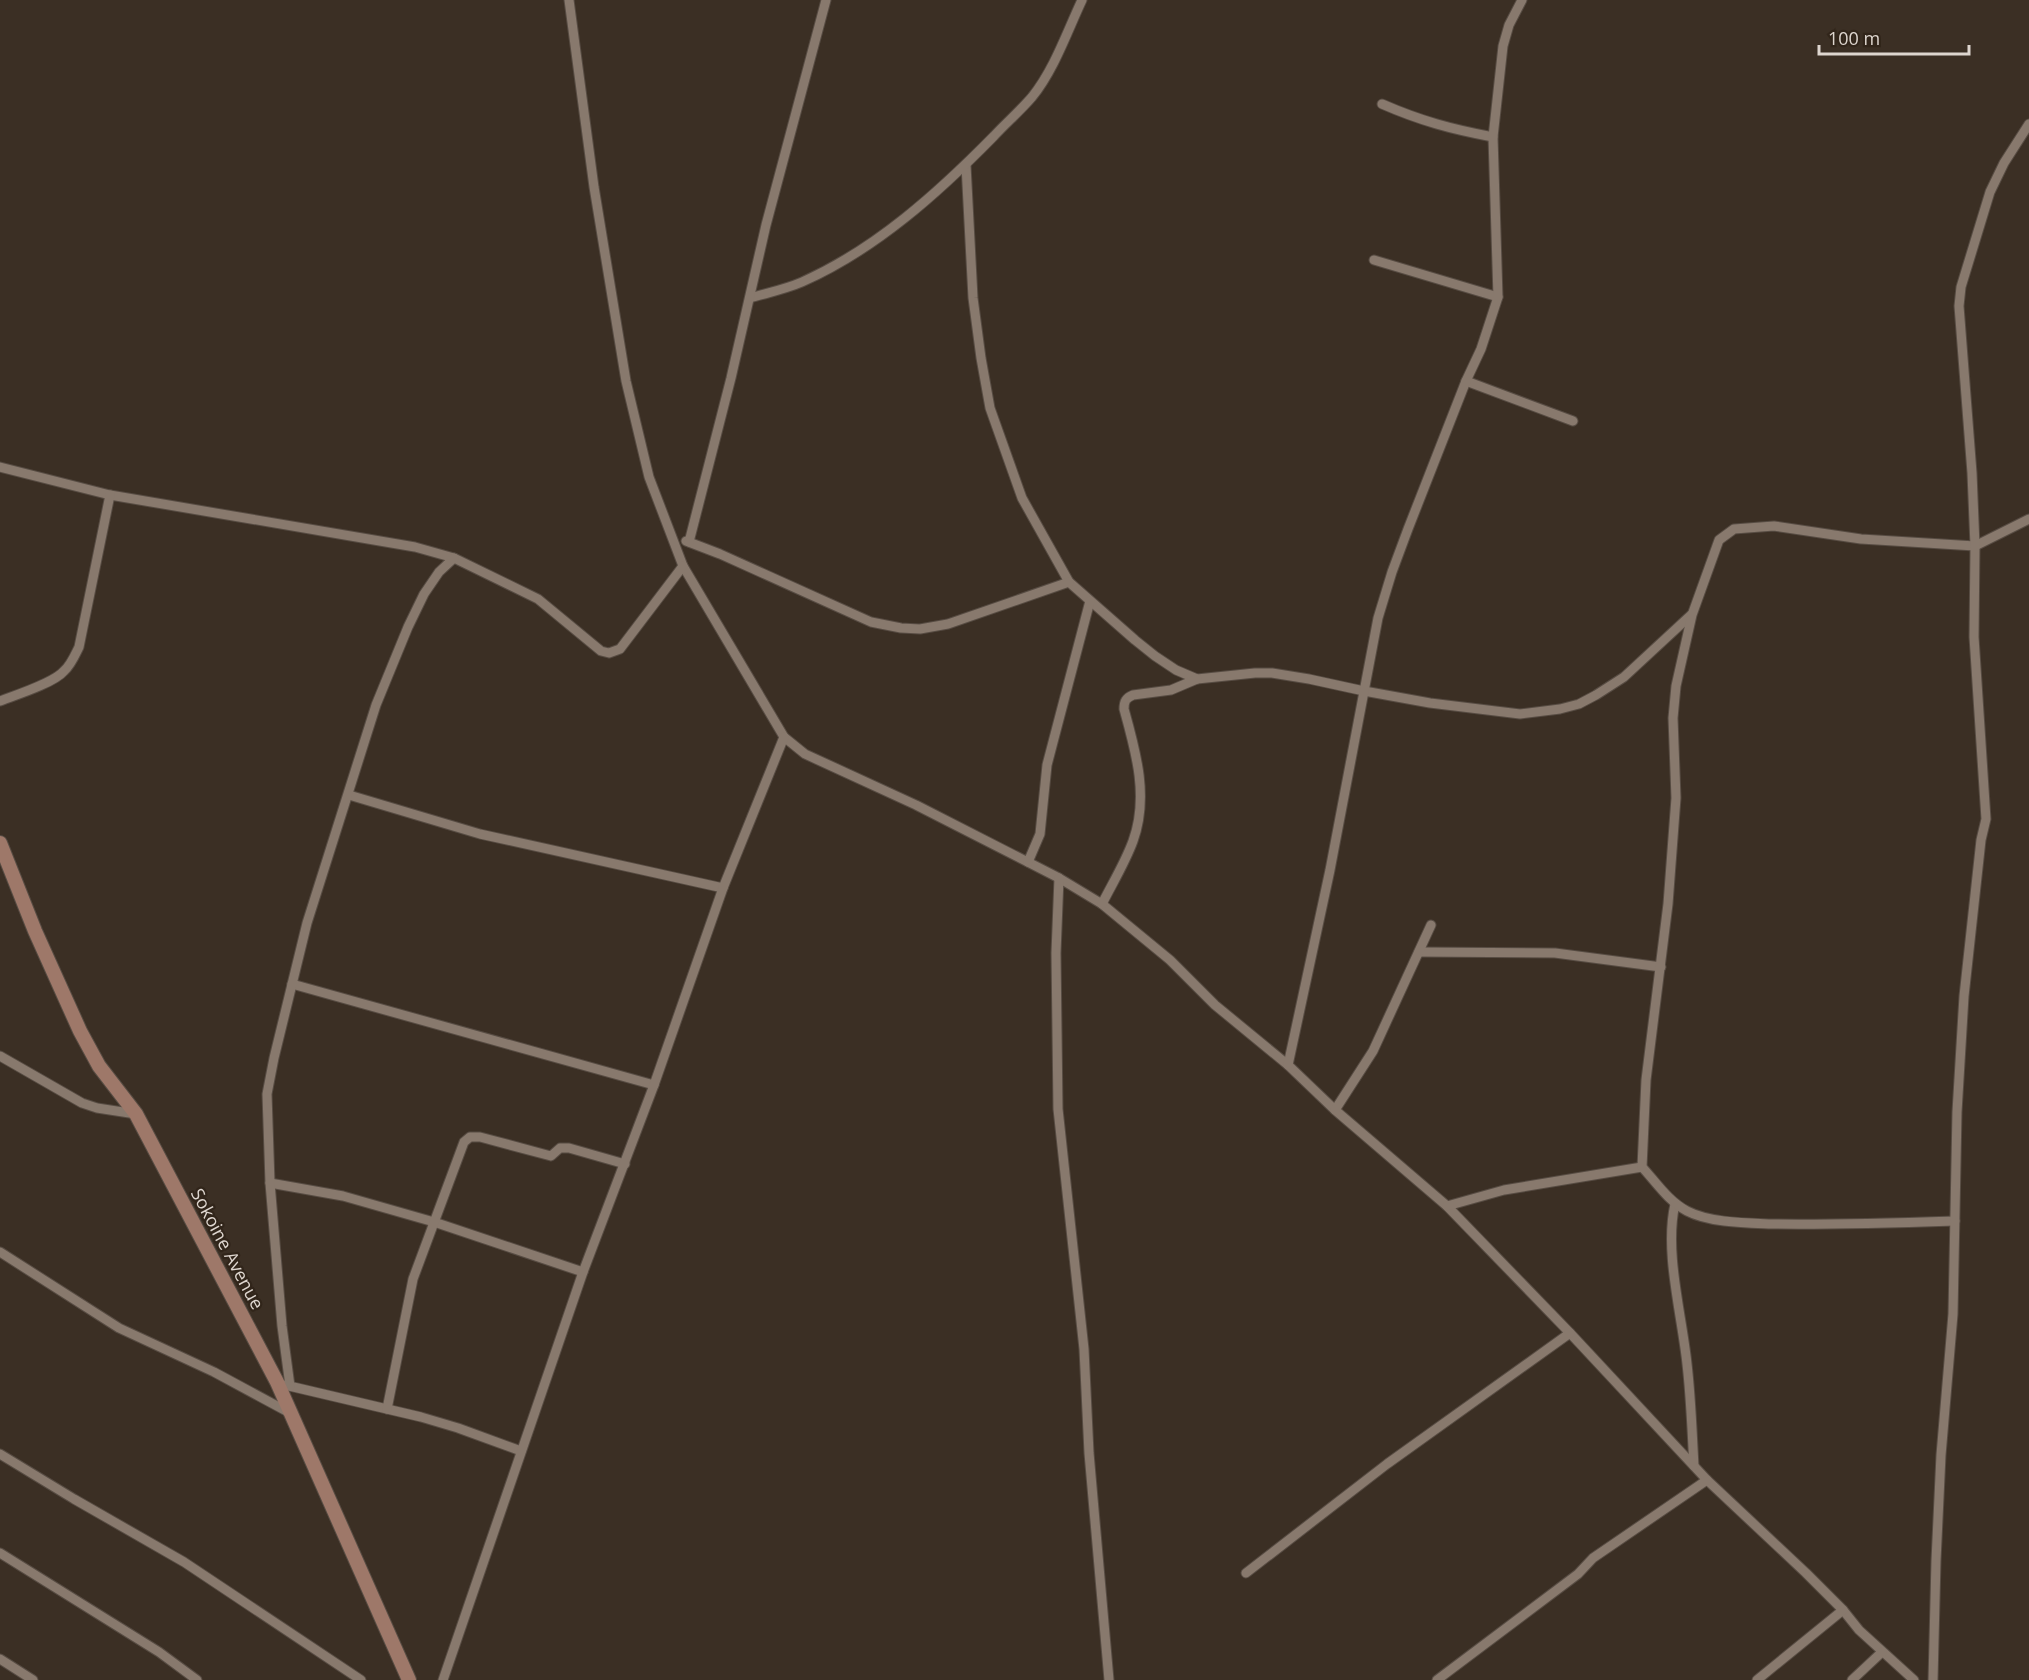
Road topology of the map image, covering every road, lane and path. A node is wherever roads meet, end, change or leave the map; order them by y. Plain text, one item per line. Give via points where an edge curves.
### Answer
1 (569, 0) edge
2 (826, 0) edge
3 (1082, 0) edge
4 (1522, 0) edge
5 (1382, 104) dead end
6 (2029, 124) edge
7 (1493, 137) junction
8 (966, 165) junction
9 (1374, 260) dead end
10 (1498, 297) junction
11 (750, 298) junction
12 (1466, 381) junction
13 (1573, 421) dead end
14 (0, 467) edge
15 (110, 495) junction
16 (2029, 519) edge
17 (673, 539) junction
18 (689, 542) junction
19 (1975, 546) junction
20 (454, 558) junction
21 (682, 566) junction
22 (1069, 582) junction
23 (1090, 601) junction
24 (1692, 615) junction
25 (1197, 679) junction
26 (1364, 691) junction
27 (0, 701) edge
28 (784, 737) junction
29 (349, 795) junction
30 (1, 848) edge
31 (1028, 862) junction
32 (1059, 878) junction
33 (723, 888) junction
34 (1102, 904) junction
35 (1431, 925) dead end
36 (1419, 952) junction
37 (1661, 967) junction
38 (292, 984) junction
39 (0, 1056) edge
40 (1288, 1065) junction
41 (654, 1085) junction
42 (1335, 1110) junction
43 (136, 1114) junction
44 (625, 1164) junction
45 (1642, 1167) junction
46 (270, 1183) junction
47 (1675, 1204) junction
48 (1447, 1206) junction
49 (1955, 1221) junction
50 (434, 1222) junction
51 (0, 1252) edge
52 (583, 1272) junction
53 (1570, 1333) junction
54 (283, 1384) junction
55 (387, 1409) junction
56 (290, 1413) junction
57 (521, 1451) junction
58 (0, 1454) edge
59 (1694, 1466) junction
60 (1707, 1480) junction
61 (0, 1553) edge
62 (1246, 1573) dead end
63 (1843, 1610) junction
64 (1882, 1652) junction
65 (0, 1659) edge
66 (33, 1680) edge
67 (197, 1680) edge
68 (361, 1680) edge
69 (409, 1680) edge
70 (443, 1680) edge
71 (1109, 1680) edge
72 (1437, 1680) edge
73 (1757, 1680) edge
74 (1852, 1680) edge
75 (1914, 1680) edge
76 (1933, 1680) edge

1 - 17 street via 626,381 649,477
2 - 11 street
3 - 8 street via 1032,96
4 - 7 street via 1503,46
5 - 7 street via 1419,120
6 - 19 street via 1990,192 1961,287 1959,306
7 - 10 street
8 - 11 street via 914,212 867,245 802,282
8 - 22 street via 973,298 990,408 1022,498
9 - 10 street
10 - 12 street
11 - 18 street
12 - 13 street
12 - 26 street via 1392,572 1378,618
14 - 15 street
15 - 20 street via 384,541
15 - 27 street via 84,627 70,665 53,679
16 - 19 street
17 - 18 street
17 - 21 street
18 - 22 street via 871,622 901,628 948,624
19 - 24 street via 1861,539 1774,526 1734,529 1719,540
19 - 49 street via 1974,637 1986,819 1964,996
20 - 21 street via 538,599 601,651 609,653 620,649
20 - 29 street via 424,594 408,627 376,705
21 - 28 street
22 - 23 street
23 - 25 street via 1155,656
23 - 31 street via 1047,765 1040,834
24 - 26 street via 1624,676 1579,704 1560,709 1520,714
24 - 37 street via 1673,718 1676,798
25 - 26 street via 1272,673
25 - 34 street via 1171,690 1133,695 1124,703 1138,763 1140,801 1134,840
26 - 40 street
28 - 31 street via 805,754
28 - 33 street
29 - 33 street via 480,834
29 - 38 street via 307,923
30 - 43 street, Sokoine Avenue via 80,1031 99,1066
31 - 32 street
32 - 34 street
32 - 71 street via 1058,1109 1084,1349
33 - 41 street
34 - 40 street
35 - 36 street
36 - 37 street via 1555,953
36 - 42 street via 1373,1051
37 - 45 street via 1647,1080
38 - 41 street
38 - 46 street via 267,1094
39 - 43 street via 82,1103
40 - 42 street
41 - 44 street
42 - 48 street
43 - 54 street, Sokoine Avenue
44 - 50 street via 569,1148 560,1148 551,1156 470,1137 460,1148
44 - 52 street
45 - 47 street
45 - 48 street via 1504,1190
46 - 50 street via 343,1196
46 - 54 street
47 - 49 street via 1705,1217 1743,1223
47 - 59 street via 1671,1230 1688,1366
48 - 53 street
49 - 76 street
50 - 52 street
50 - 55 street via 413,1279
51 - 56 street via 118,1328 214,1372
52 - 57 street
53 - 59 street
53 - 62 street via 1387,1464
54 - 55 street
54 - 56 street, Sokoine Avenue
55 - 57 street via 458,1428
56 - 69 street, Sokoine Avenue
57 - 70 street
58 - 68 street via 184,1562
59 - 60 street
60 - 63 street
60 - 72 street via 1593,1558 1578,1574
61 - 67 street
63 - 64 street
63 - 73 street
64 - 74 street
64 - 75 street
65 - 66 street

